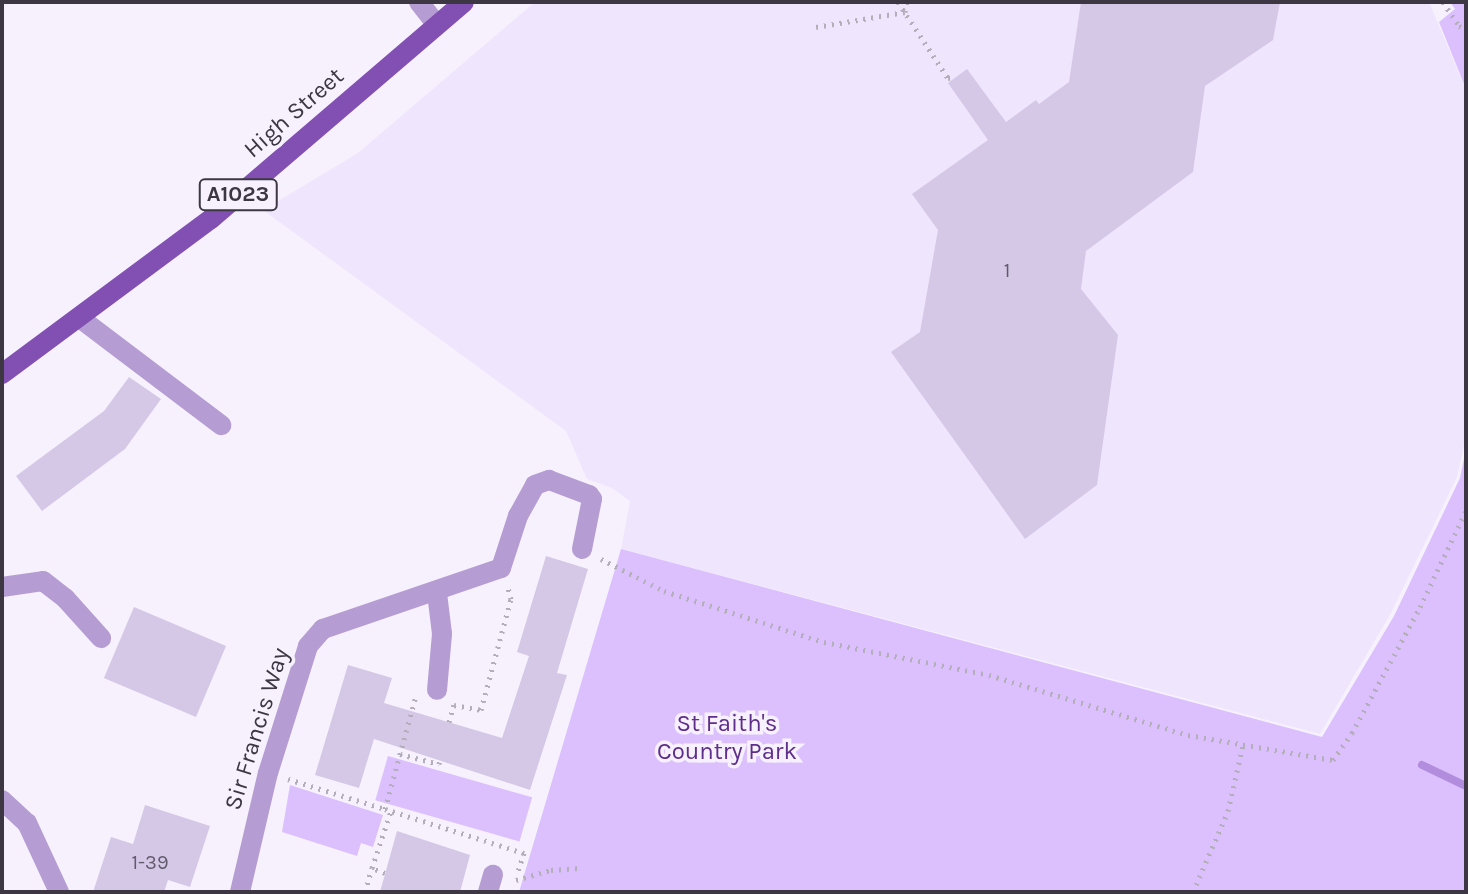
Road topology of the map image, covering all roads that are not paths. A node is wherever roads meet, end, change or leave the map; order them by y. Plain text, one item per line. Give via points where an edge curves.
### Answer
1 (419, 2) edge
2 (464, 2) edge
3 (436, 24) junction
4 (81, 319) junction
5 (2, 374) edge
6 (221, 425) dead end
7 (582, 549) road end
8 (2, 587) edge
9 (437, 593) junction
10 (101, 638) dead end
11 (437, 690) road end
12 (2, 800) edge
13 (59, 892) edge
14 (240, 892) edge

1 - 3 street
2 - 3 main road, High Street / A1023
3 - 4 main road, High Street / A1023 via 211,219
4 - 5 main road, High Street / A1023
4 - 6 street
7 - 9 street, Sir Francis Way via 592,499 549,480 535,485 518,516 501,568
8 - 10 street via 43,581
9 - 11 street via 442,634
9 - 14 street, Sir Francis Way via 323,629 308,646 268,773
12 - 13 street via 27,823

